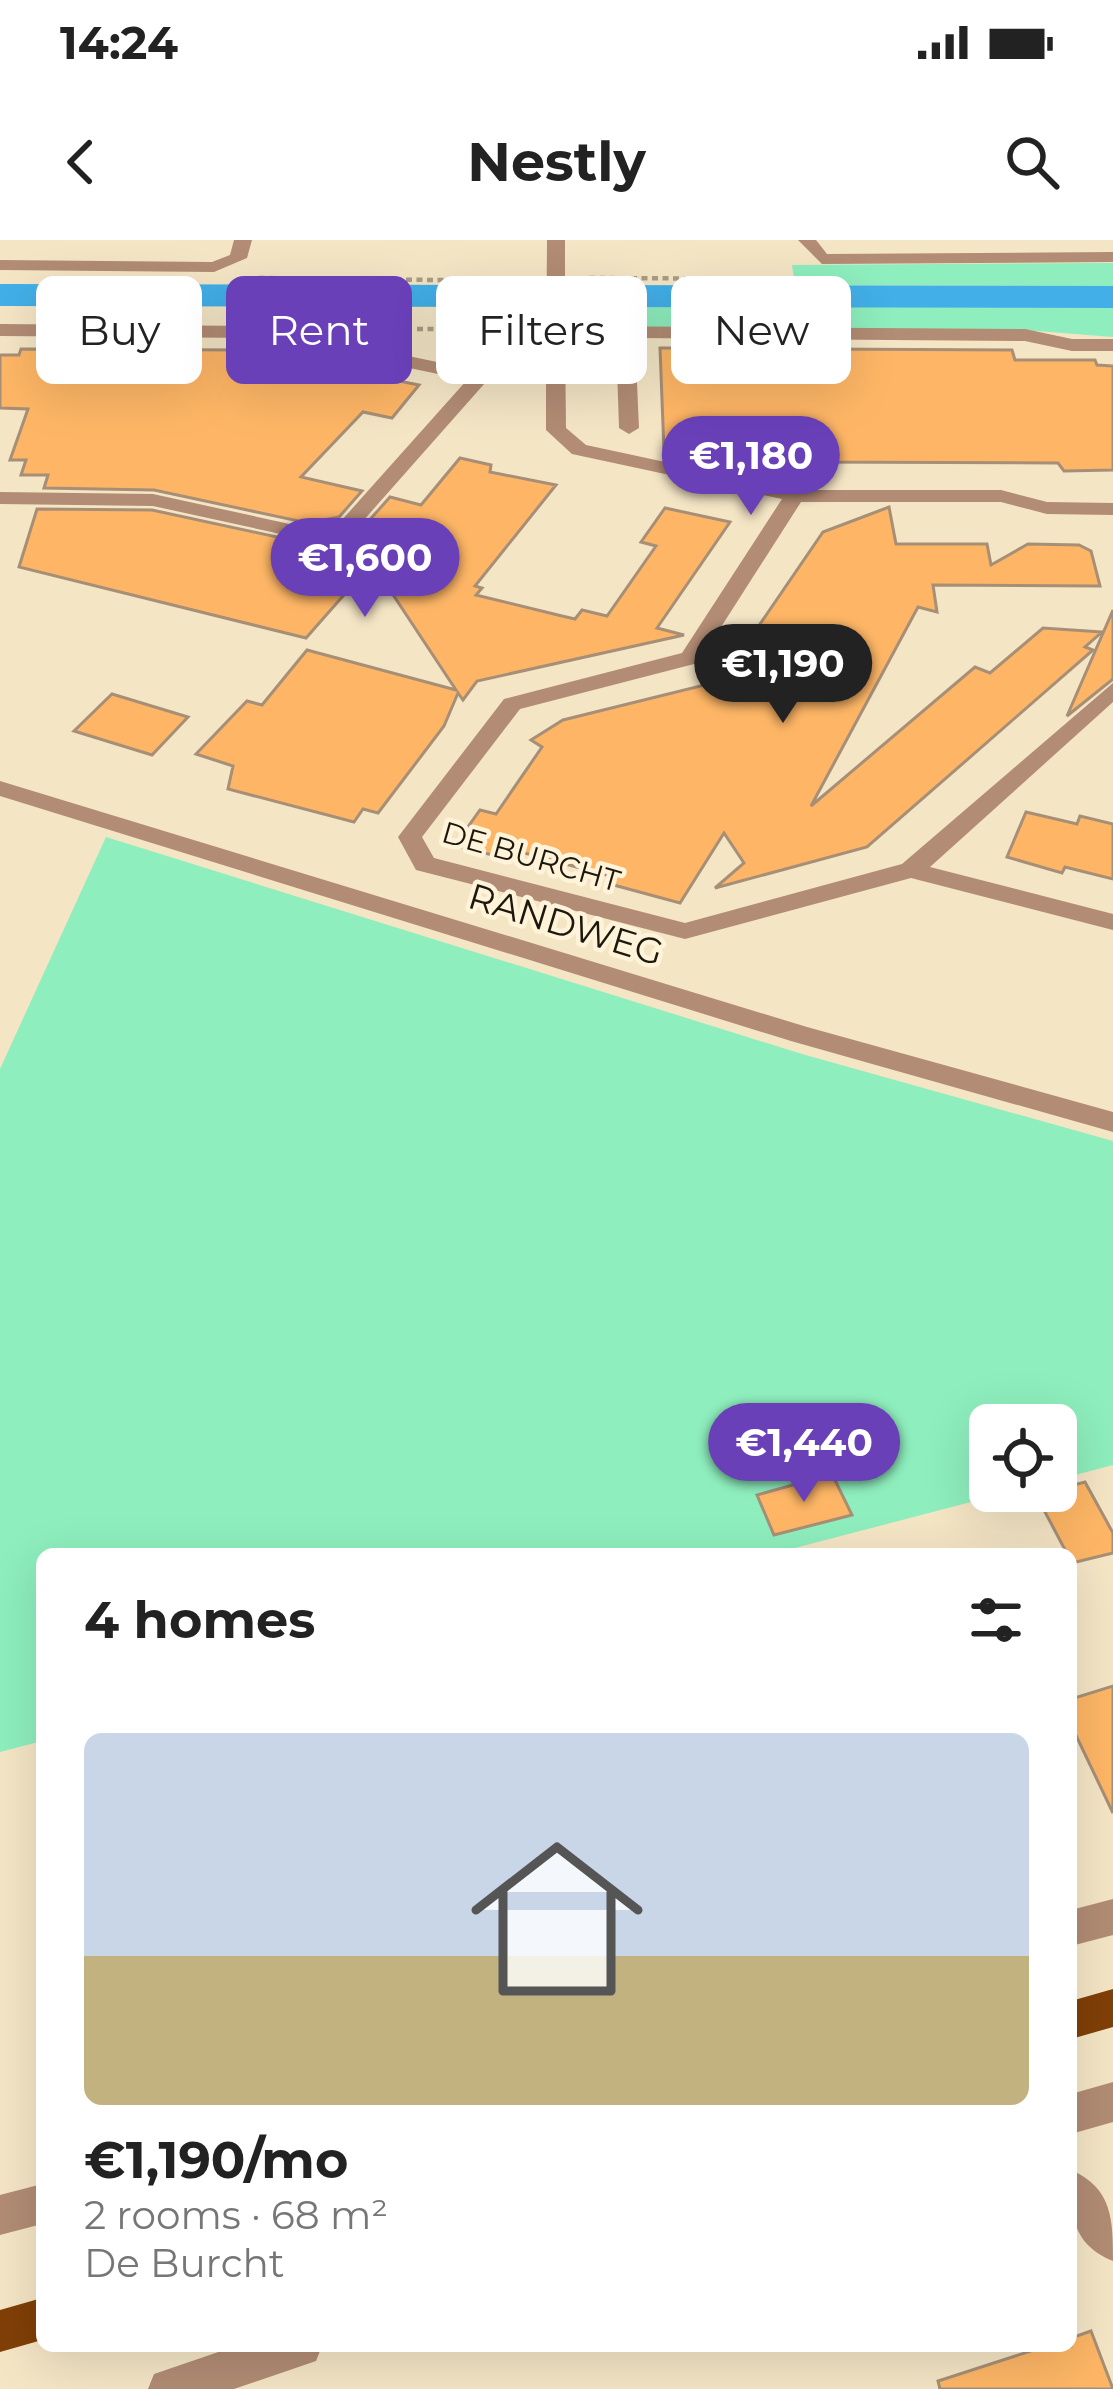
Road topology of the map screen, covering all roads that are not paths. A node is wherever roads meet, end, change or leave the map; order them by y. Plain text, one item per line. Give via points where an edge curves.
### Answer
1 (243, 240) edge
2 (556, 240) edge
3 (807, 240) edge
4 (1113, 257) edge
5 (0, 265) edge
6 (554, 276) edge
7 (0, 330) edge
8 (647, 332) edge
9 (1113, 345) edge
10 (436, 368) edge
11 (474, 384) edge
12 (554, 384) edge
13 (628, 384) edge
14 (629, 428) dead end
15 (795, 496) junction
16 (0, 498) edge
17 (1113, 509) edge
18 (1113, 690) edge
19 (0, 788) edge
20 (911, 870) junction
21 (1113, 922) edge
22 (1113, 1122) edge
23 (1113, 1917) edge
24 (1077, 1926) edge
25 (1113, 2008) edge
26 (1077, 2018) edge
27 (1113, 2102) edge
28 (1077, 2112) edge
29 (1077, 2197) edge
30 (36, 2206) edge
31 (0, 2216) edge
32 (1113, 2241) edge
33 (36, 2320) edge
34 (0, 2331) edge
35 (283, 2352) edge
36 (169, 2389) edge

1 - 5 street via 238,258 214,267
2 - 6 street
3 - 4 street via 822,259
7 - 10 street via 265,332
8 - 9 street via 1025,335
11 - 16 street via 348,526 308,534 153,500
12 - 15 street via 556,430 579,449
13 - 14 street
15 - 17 street via 1001,496 1047,508
15 - 20 street, DE BURCHT via 690,658 512,704 410,837 424,864 685,931
18 - 20 street, DE BURCHT
19 - 22 street, RANDWEG
20 - 21 street
23 - 24 street
25 - 26 main road
27 - 28 street
29 - 32 street
30 - 31 street
33 - 34 main road
35 - 36 street

